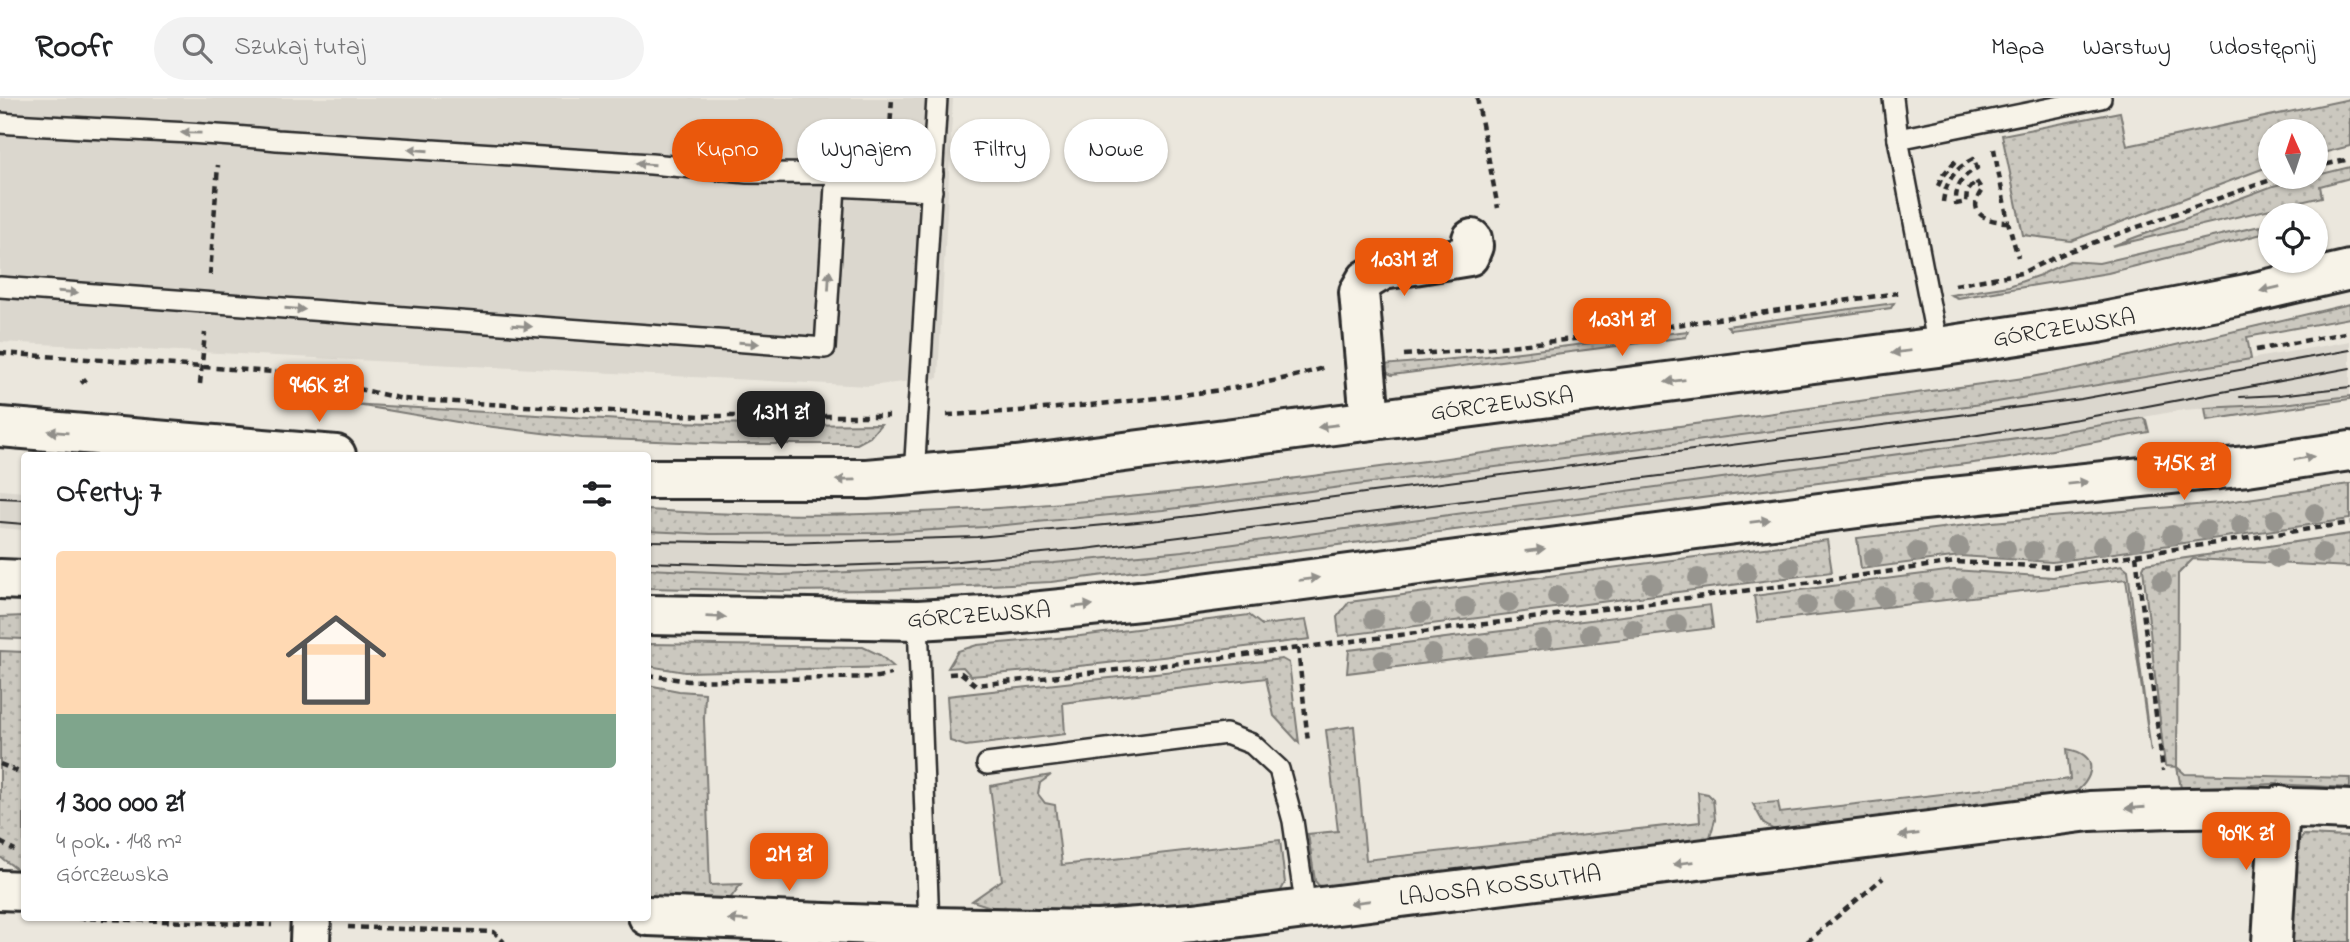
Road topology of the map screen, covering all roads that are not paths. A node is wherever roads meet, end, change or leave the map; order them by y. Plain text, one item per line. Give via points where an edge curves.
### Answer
1 (937, 98) edge
2 (1893, 98) edge
3 (2101, 98) edge
4 (0, 123) edge
5 (1898, 139) junction
6 (932, 183) junction
7 (1486, 230) road end
8 (2350, 270) edge
9 (0, 287) edge
10 (1938, 347) junction
11 (1370, 420) junction
12 (0, 427) edge
13 (2350, 451) edge
14 (300, 452) edge
15 (915, 476) junction
16 (651, 479) edge
17 (0, 579) edge
18 (21, 580) edge
19 (651, 615) edge
20 (918, 620) junction
21 (987, 764) dead end
22 (2280, 806) junction
23 (2350, 810) edge
24 (0, 890) edge
25 (21, 891) edge
26 (1306, 909) junction
27 (651, 916) edge
28 (311, 921) edge
29 (925, 935) edge
30 (310, 942) edge
31 (2272, 942) edge

1 - 6 lane
2 - 5 lane
3 - 5 lane
6 -> 4 lane
5 - 10 lane
9 -> 6 lane via 825,348 835,186
6 - 15 lane
7 - 11 main road via 1469,256 1383,271 1366,280 1359,292
8 -> 10 main road, GÓRCZEWSKA via 2098,323
10 -> 11 main road, GÓRCZEWSKA
11 -> 15 main road, GÓRCZEWSKA
14 -> 12 main road
20 -> 13 main road, GÓRCZEWSKA via 1149,600 1904,502
15 -> 16 main road, GÓRCZEWSKA
17 - 18 main road
19 -> 20 main road, GÓRCZEWSKA
20 - 29 lane
21 - 26 lane via 1226,734 1252,744 1279,769 1293,821
22 - 23 main road, LAJOSA KOSSUTHA
22 -> 26 main road, LAJOSA KOSSUTHA via 2090,811
22 - 31 main road
24 - 25 main road
26 - 29 main road, LAJOSA KOSSUTHA via 1098,930
29 -> 27 main road, LAJOSA KOSSUTHA
28 - 30 main road

